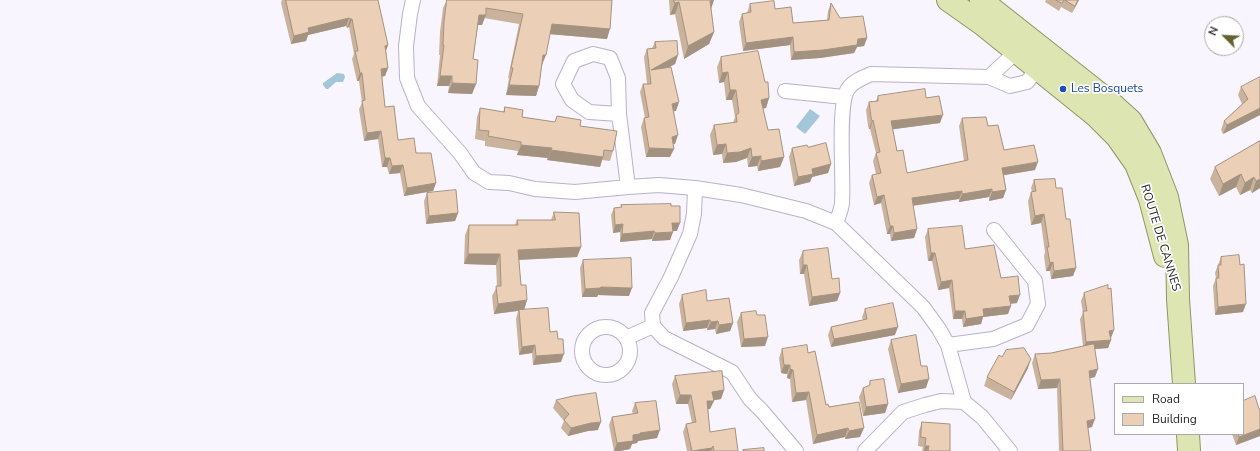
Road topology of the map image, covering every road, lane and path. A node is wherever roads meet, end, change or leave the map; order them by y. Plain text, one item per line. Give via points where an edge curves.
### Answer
1 (413, 0) edge
2 (948, 0) edge
3 (981, 0) edge
4 (1002, 16) junction
5 (1022, 50) junction
6 (1037, 69) junction
7 (989, 77) junction
8 (785, 92) dead end
9 (844, 97) junction
10 (1110, 102) junction
11 (619, 114) junction
12 (628, 187) junction
13 (695, 188) junction
14 (836, 223) junction
15 (994, 230) dead end
16 (1178, 299) junction
17 (653, 326) junction
18 (626, 338) dead end
19 (948, 345) junction
20 (1184, 383) edge
21 (964, 402) junction
22 (1188, 435) edge
23 (796, 451) edge
24 (865, 451) edge
25 (1010, 451) edge
26 (1189, 451) edge

1 - 12 street via 406,46 407,78 418,106 474,173 489,182 509,183 535,189 575,192
2 - 5 main road, ROUTE DE CANNES
3 - 4 main road, ROUTE DE CANNES
4 - 5 street via 1009,32
4 - 10 main road, ROUTE DE CANNES
5 - 6 main road, ROUTE DE CANNES
5 - 7 street
5 - 10 street
6 - 7 street via 1027,82 1010,86
6 - 16 main road, ROUTE DE CANNES via 1096,116 1117,137 1136,164 1150,198
7 - 9 street via 871,74 848,88
8 - 9 street
9 - 14 street via 842,204
10 - 16 main road, ROUTE DE CANNES via 1131,121 1150,153 1167,197 1177,245
11 - 11 street via 618,78 610,58 593,54 574,62 563,84 572,100 589,112
11 - 12 street
12 - 13 street via 659,185
13 - 14 street via 741,195 806,212
13 - 17 street via 690,234 652,314
14 - 19 street via 923,307
15 - 19 street via 1035,281 1038,304 1027,325 993,339
16 - 20 main road, ROUTE DE CANNES
17 - 18 street
17 - 23 street via 664,338 732,372 750,399
19 - 21 street
21 - 24 street via 941,401 903,412
21 - 25 street via 982,417
22 - 26 main road

